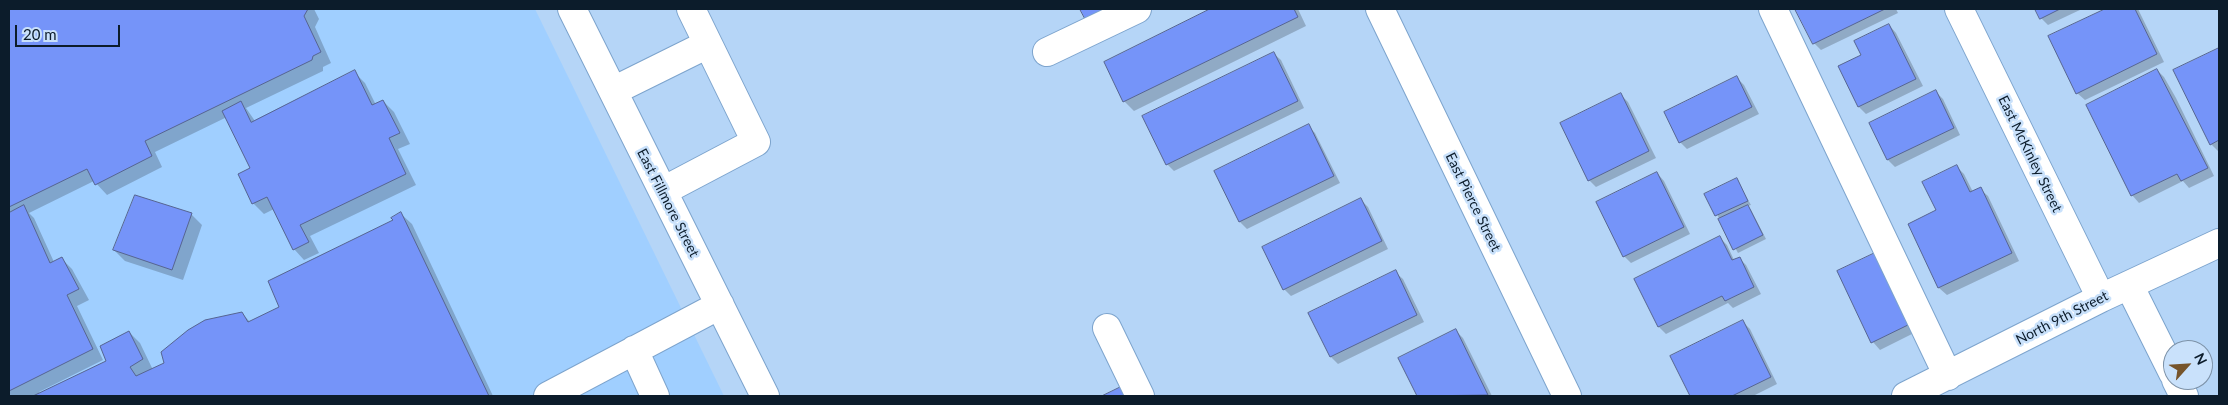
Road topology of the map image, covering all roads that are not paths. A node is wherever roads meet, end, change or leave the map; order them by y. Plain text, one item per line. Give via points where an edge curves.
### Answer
1 (572, 9) edge
2 (691, 9) edge
3 (1137, 9) edge
4 (1380, 9) edge
5 (1773, 9) edge
6 (1959, 9) edge
7 (708, 44) junction
8 (1047, 52) dead end
9 (613, 91) junction
10 (662, 191) junction
11 (2219, 243) edge
12 (2129, 285) junction
13 (2101, 298) junction
14 (720, 305) junction
15 (1107, 328) dead end
16 (634, 350) junction
17 (2163, 353) edge
18 (1948, 376) junction
19 (548, 396) edge
20 (655, 396) edge
21 (765, 396) edge
22 (1140, 396) edge
23 (1567, 396) edge
24 (1906, 396) edge

1 - 9 street, East Fillmore Street
2 - 7 street
3 - 8 street
4 - 23 street, East Pierce Street
5 - 18 street
6 - 13 street, East McKinley Street
7 - 9 street
7 - 10 street via 756,142
9 - 10 street, East Fillmore Street
10 - 14 street, East Fillmore Street
11 - 12 street, North 9th Street
12 - 13 street, North 9th Street
12 - 17 street
13 - 18 street, North 9th Street
14 - 16 street
14 - 21 street, East Fillmore Street
15 - 22 street
16 - 19 street
16 - 20 street
18 - 24 street, North 9th Street

